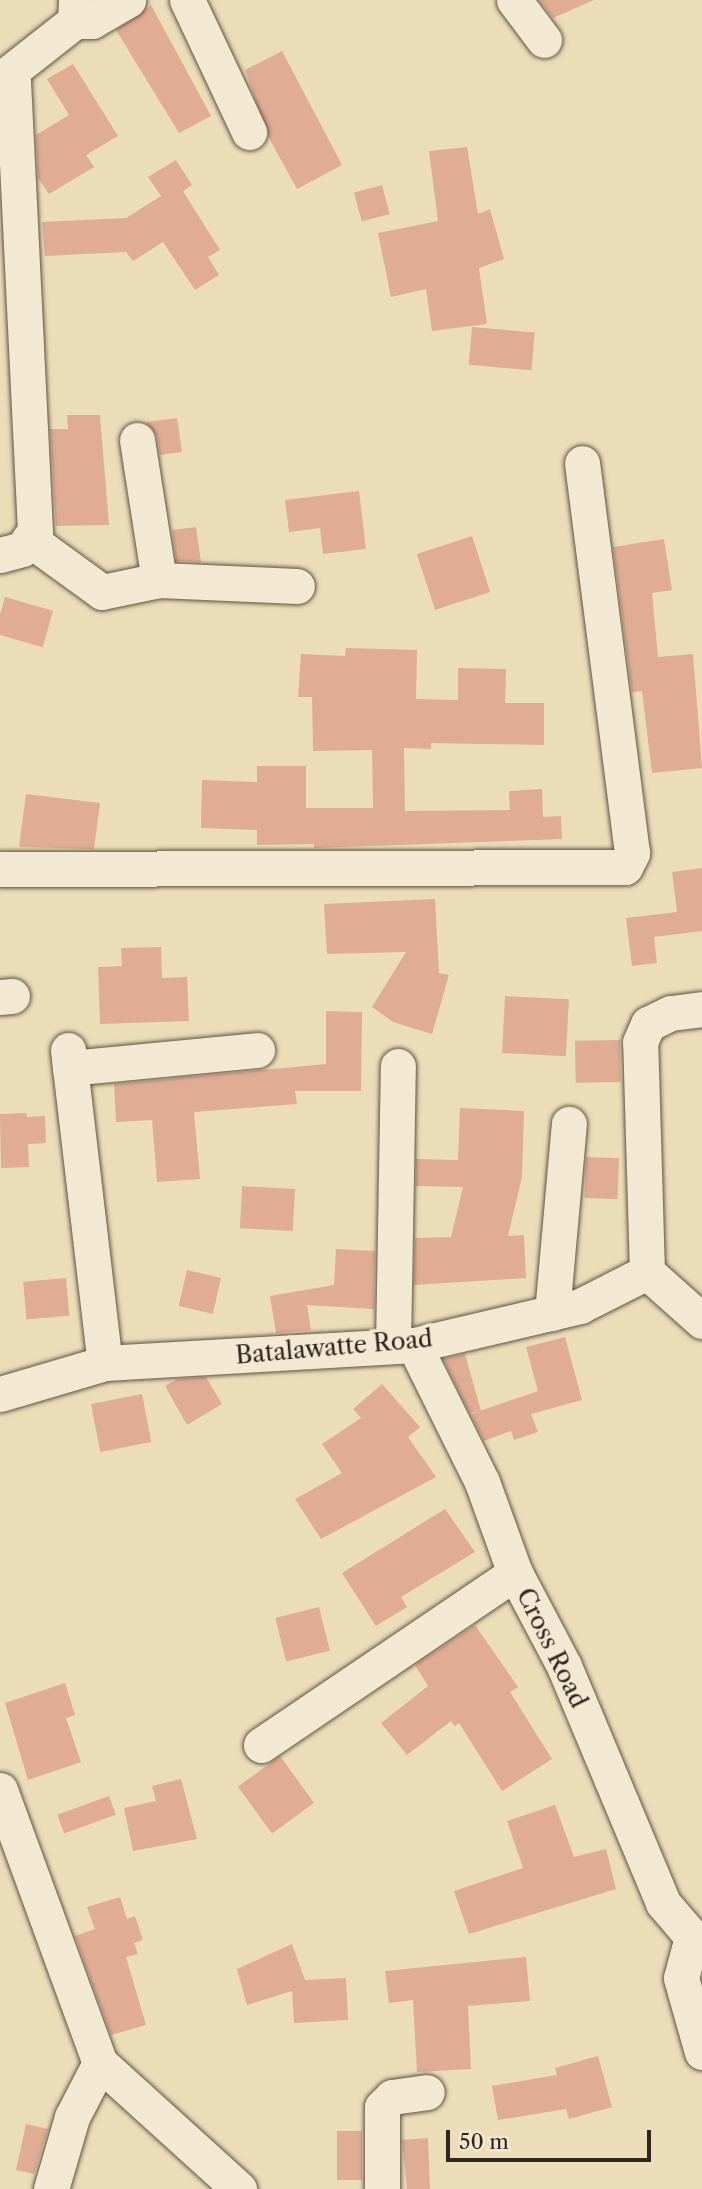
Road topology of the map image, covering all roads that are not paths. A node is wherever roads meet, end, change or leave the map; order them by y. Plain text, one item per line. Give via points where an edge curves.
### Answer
1 (128, 0) edge
2 (187, 0) edge
3 (514, 0) edge
4 (75, 10) edge
5 (544, 40) dead end
6 (6, 77) edge
7 (249, 132) dead end
8 (11, 288) edge
9 (138, 440) dead end
10 (582, 463) dead end
11 (15, 547) edge
12 (159, 580) junction
13 (297, 586) dead end
14 (0, 869) edge
15 (702, 1009) edge
16 (257, 1050) dead end
17 (398, 1066) dead end
18 (569, 1124) dead end
19 (647, 1272) junction
20 (552, 1313) junction
21 (702, 1321) edge
22 (404, 1345) junction
23 (105, 1363) junction
24 (0, 1394) edge
25 (515, 1573) junction
26 (261, 1745) dead end
27 (0, 1790) edge
28 (697, 1939) edge
29 (702, 2052) edge
30 (100, 2063) junction
31 (428, 2092) dead end
32 (51, 2189) edge
33 (239, 2189) edge
34 (382, 2189) edge

1 - 4 street via 92,21
2 - 7 street
3 - 5 street
4 - 6 street
6 - 8 street
8 - 11 street via 35,531
9 - 12 street
10 - 14 street via 632,853 625,867
11 - 12 street via 102,592
12 - 13 street
15 - 19 street via 671,1013 648,1024 640,1042
16 - 23 street via 69,1059
17 - 22 street
18 - 20 street
19 - 20 street, Batalawatte Road via 580,1306
19 - 21 street
20 - 22 street, Batalawatte Road
22 - 23 street, Batalawatte Road
22 - 25 street, Cross Road via 482,1482
23 - 24 street, Batalawatte Road
25 - 26 street
25 - 28 street, Cross Road via 564,1666 663,1903
27 - 30 street
28 - 29 street via 681,1978
30 - 32 street via 72,2118
30 - 33 street
31 - 34 street via 392,2097 382,2107

